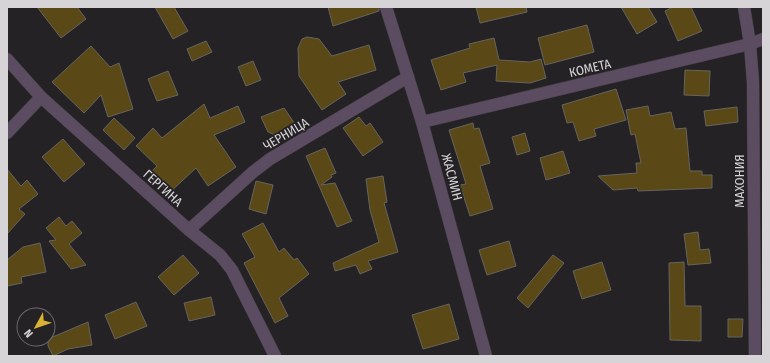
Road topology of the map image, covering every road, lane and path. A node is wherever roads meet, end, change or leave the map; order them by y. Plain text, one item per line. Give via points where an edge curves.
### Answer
1 (386, 7) edge
2 (744, 7) edge
3 (763, 39) edge
4 (750, 44) junction
5 (7, 60) edge
6 (408, 77) junction
7 (41, 97) junction
8 (422, 122) junction
9 (7, 134) edge
10 (189, 230) junction
11 (275, 356) edge
12 (486, 356) edge
13 (755, 356) edge

1 - 6 street, ЖАСМИН
2 - 4 street, МАХОНИЯ
3 - 4 street, КОМЕТА
4 - 8 street, КОМЕТА
4 - 13 street, МАХОНИЯ via 753,82
5 - 7 street, ГЕРГИНА
6 - 8 street, ЖАСМИН
6 - 10 street, ЧЕРНИЦА via 270,159
7 - 9 street
7 - 10 street, ГЕРГИНА
8 - 12 street, ЖАСМИН
10 - 11 street, ГЕРГИНА via 220,255 232,270

